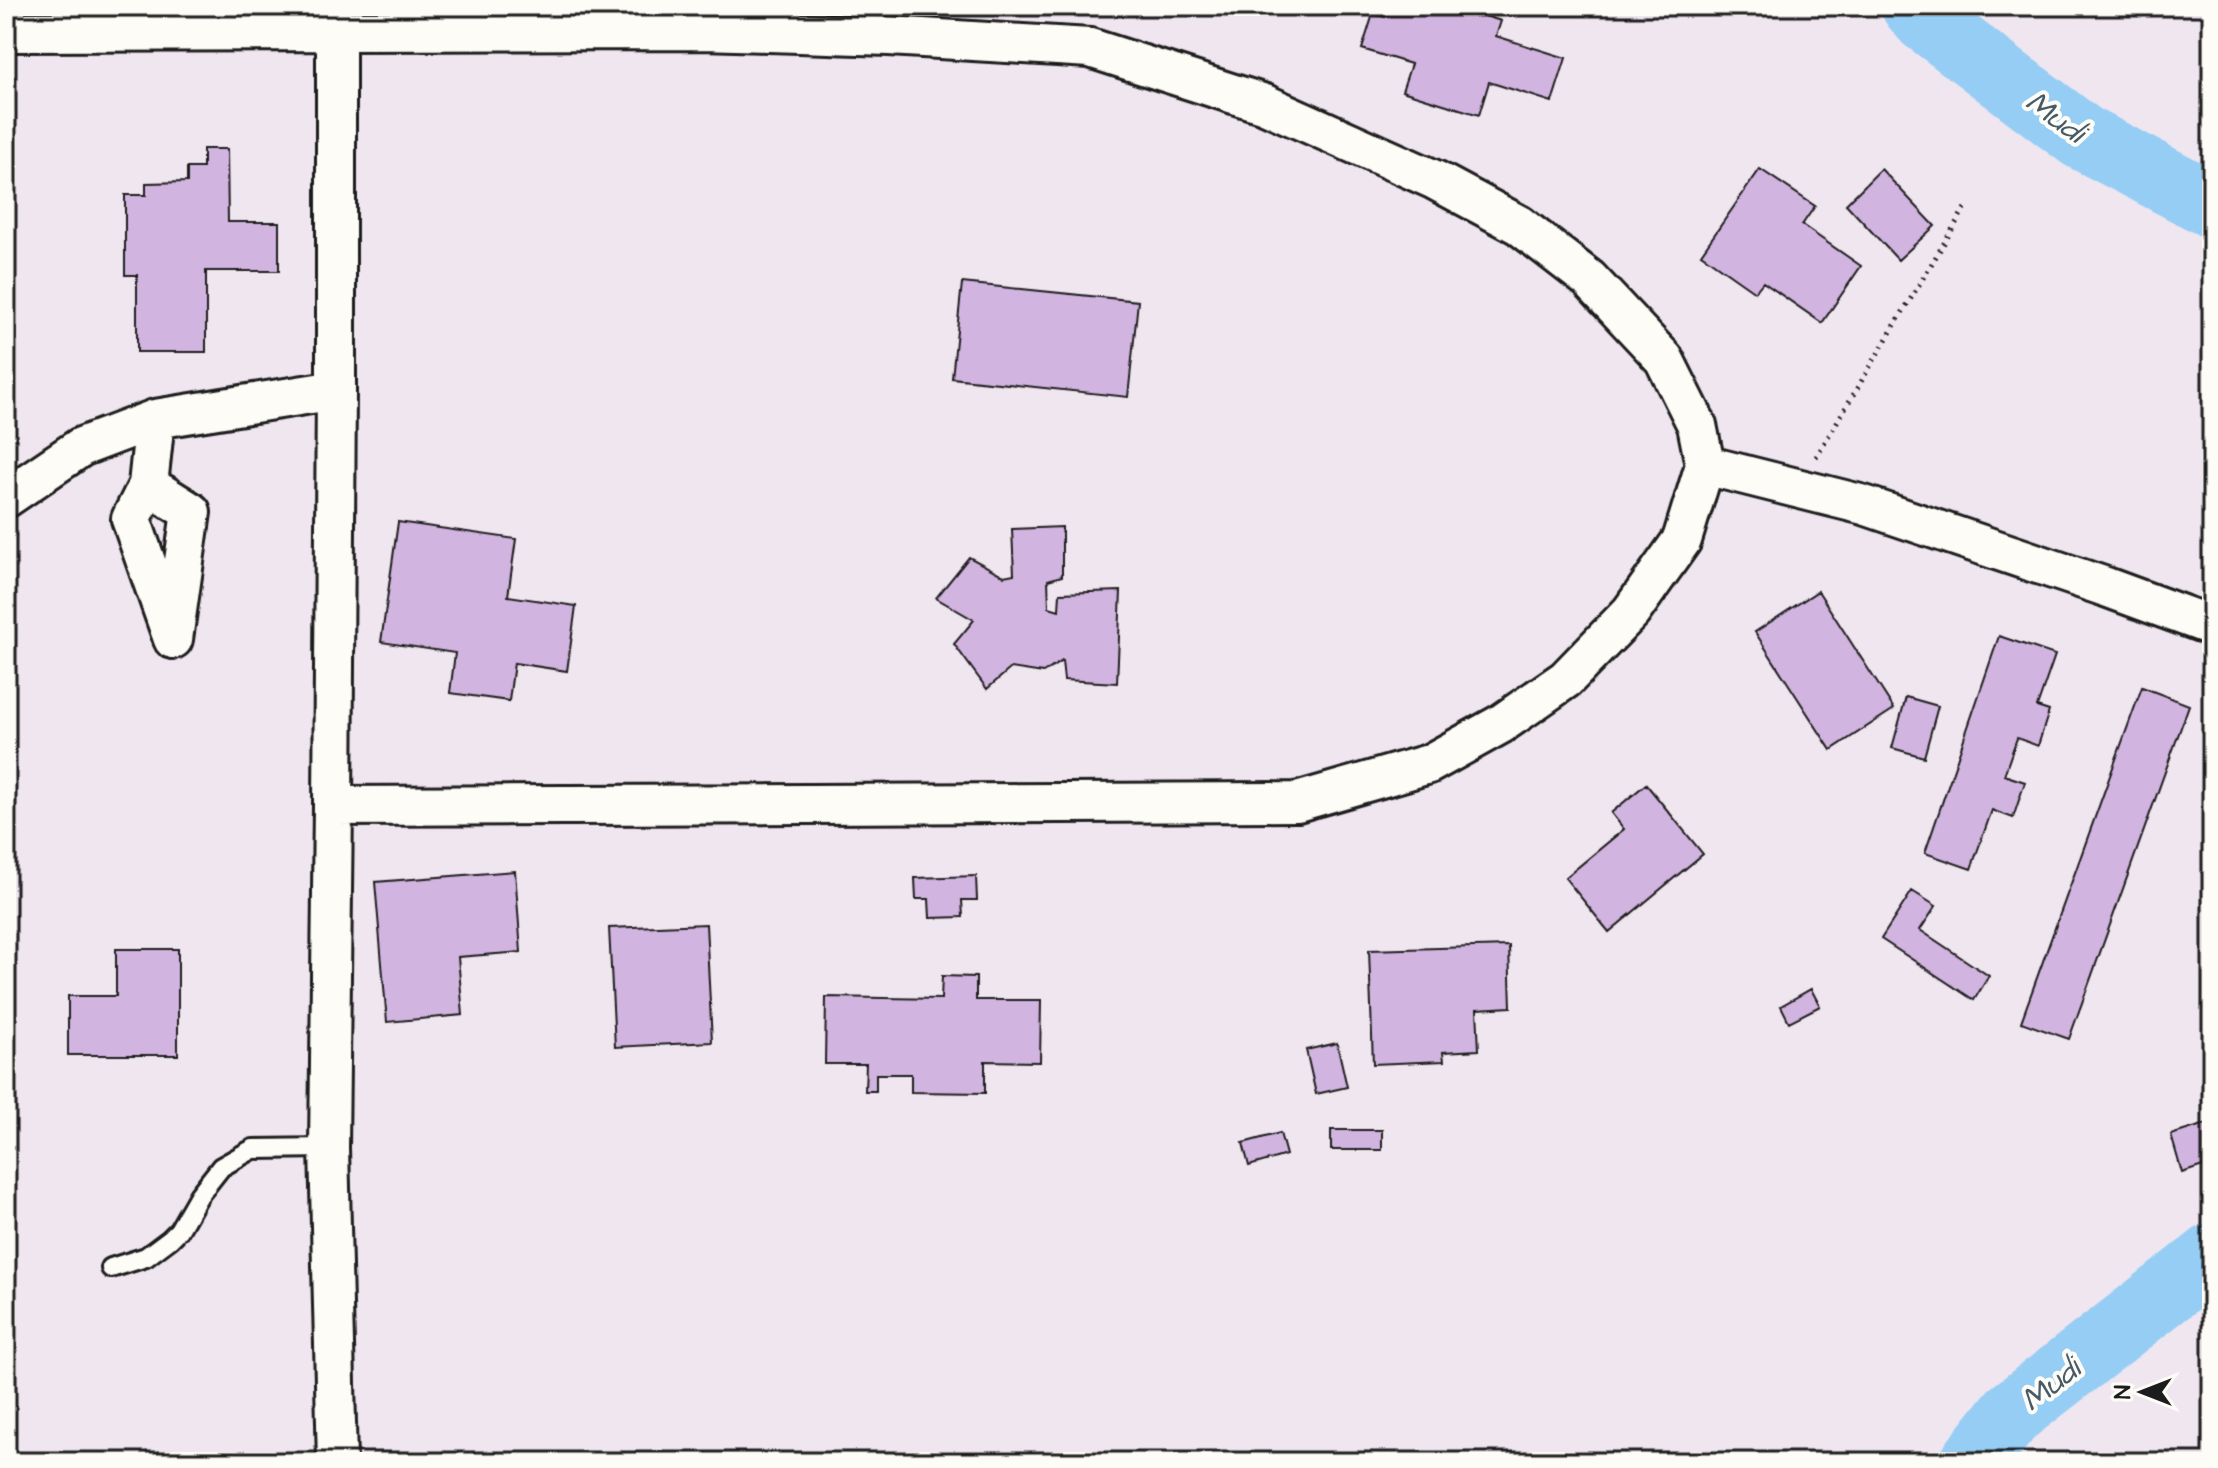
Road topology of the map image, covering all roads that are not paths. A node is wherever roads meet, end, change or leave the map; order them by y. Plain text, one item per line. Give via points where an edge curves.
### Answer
1 (273, 19) edge
2 (336, 31) junction
3 (6, 32) edge
4 (336, 390) junction
5 (155, 419) junction
6 (1705, 465) junction
7 (148, 485) dead end
8 (6, 498) edge
9 (2212, 626) edge
10 (333, 806) junction
11 (329, 1148) junction
12 (111, 1268) dead end
13 (337, 1462) edge

1 - 2 street
1 - 3 street
2 - 4 street
2 - 6 street via 704,30 889,36 1090,48 1120,57 1265,104 1435,180 1519,225 1589,279 1664,359 1697,425
4 - 5 street
4 - 10 street
5 - 7 street
5 - 8 street via 81,447
6 - 9 street via 1864,505
6 - 10 street via 1682,540 1631,612 1566,679 1429,764 1297,802
10 - 11 street
11 - 12 lane via 253,1149 221,1167 170,1239 146,1257
11 - 13 street

